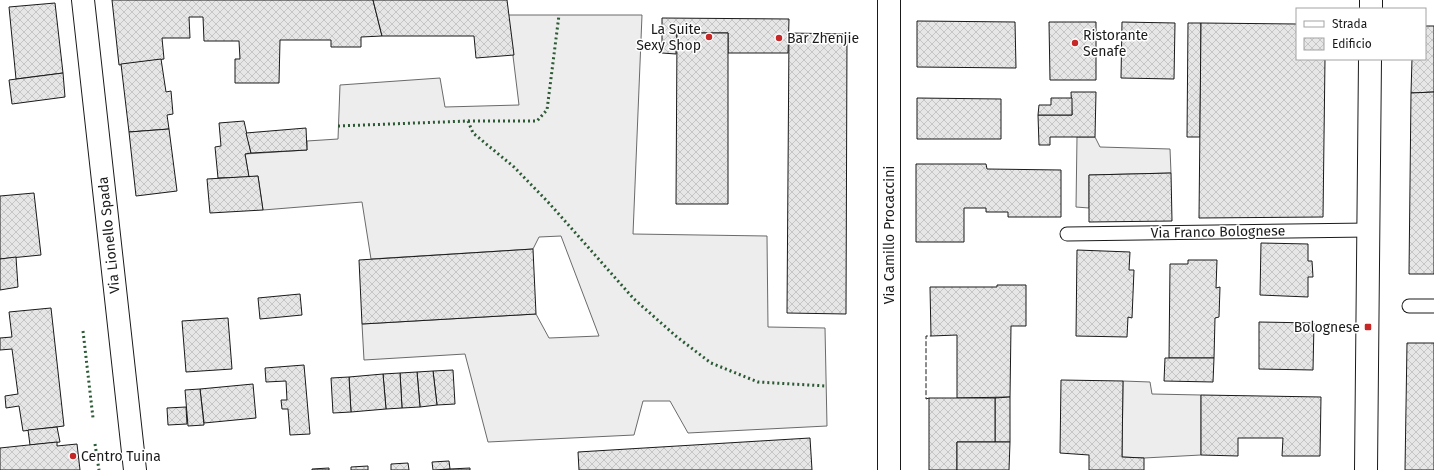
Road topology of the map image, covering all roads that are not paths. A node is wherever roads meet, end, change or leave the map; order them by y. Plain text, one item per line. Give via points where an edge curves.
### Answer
1 (83, 0) edge
2 (889, 0) edge
3 (1370, 60) edge
4 (1369, 230) junction
5 (1067, 234) dead end
6 (1409, 306) dead end
7 (1434, 306) edge
8 (135, 470) edge
9 (889, 470) edge
10 (1366, 470) edge

1 - 8 street, Via Lionello Spada
2 - 9 street, Via Camillo Procaccini
3 - 4 street
4 - 5 lane, Via Franco Bolognese
4 - 10 street
6 - 7 lane

